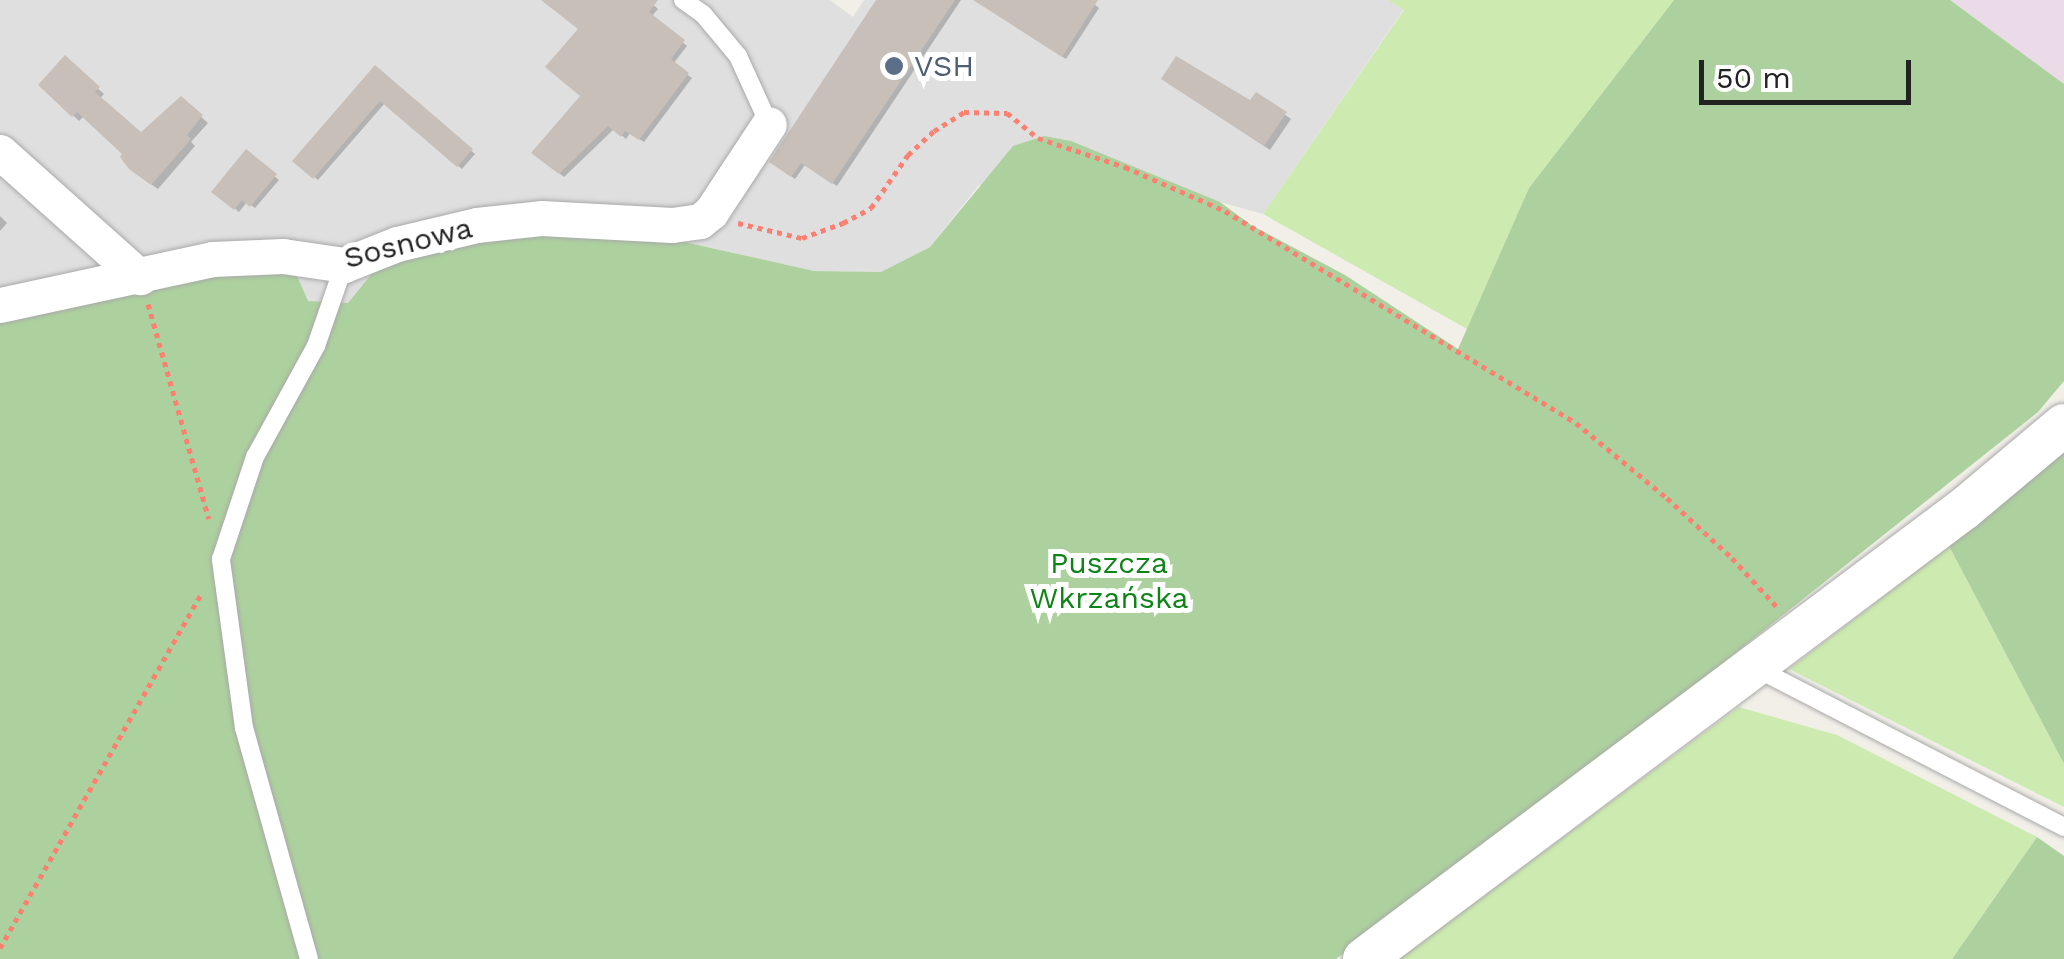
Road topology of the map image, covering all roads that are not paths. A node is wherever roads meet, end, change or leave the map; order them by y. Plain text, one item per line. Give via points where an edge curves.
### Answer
1 (683, 0) edge
2 (769, 124) joint
3 (0, 152) edge
4 (344, 264) junction
5 (140, 277) junction
6 (0, 305) edge
7 (2064, 425) edge
8 (1754, 666) junction
9 (2064, 827) edge
10 (309, 959) edge
11 (1364, 959) edge

1 - 2 lane via 738,56
2 - 4 street, Sosnowa via 700,222 541,218 477,225
3 - 5 street
4 - 5 street, Sosnowa via 283,256 212,259
4 - 10 lane via 316,346 255,456 221,559 244,728
5 - 6 street, Sosnowa
7 - 8 street via 1966,508
8 - 9 lane
8 - 11 street

